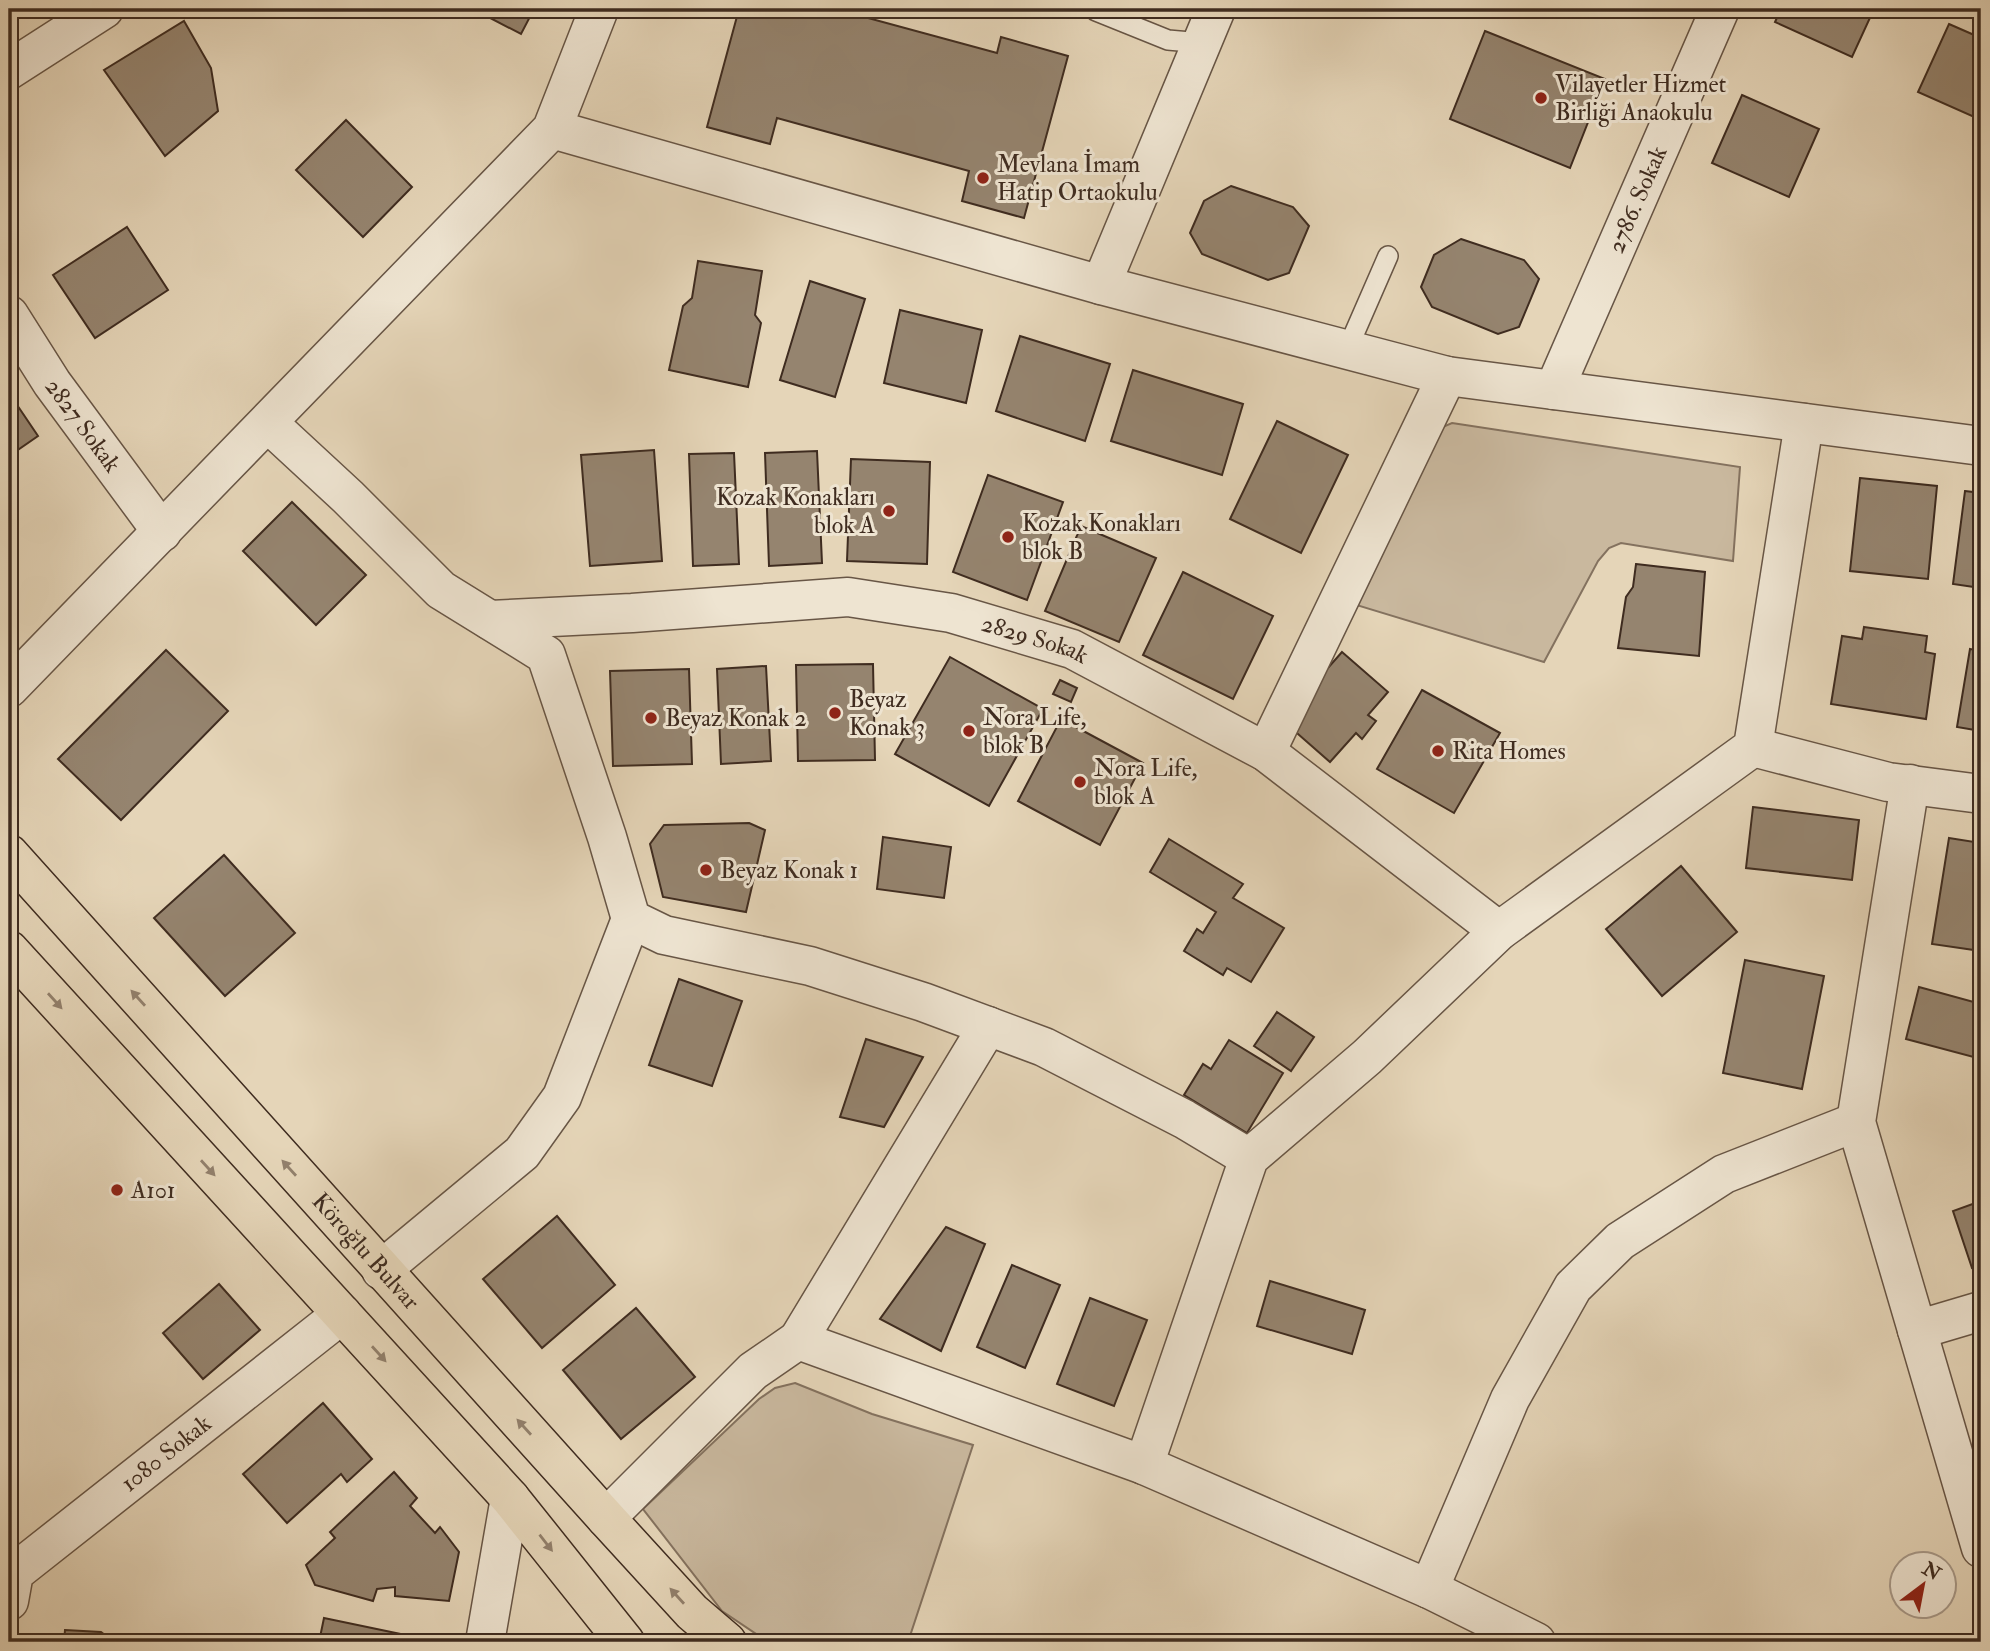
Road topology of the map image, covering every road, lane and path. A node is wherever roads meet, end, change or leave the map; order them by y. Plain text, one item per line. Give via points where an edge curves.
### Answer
1 (104, 9) edge
2 (599, 9) edge
3 (1096, 9) edge
4 (1720, 9) edge
5 (1209, 26) edge
6 (9, 70) edge
7 (552, 129) junction
8 (1388, 256) dead end
9 (1101, 285) junction
10 (9, 315) edge
11 (1347, 350) junction
12 (1447, 376) junction
13 (1555, 390) junction
14 (268, 423) junction
15 (1804, 423) junction
16 (1981, 446) edge
17 (162, 532) junction
18 (490, 620) junction
19 (9, 688) edge
20 (1753, 747) junction
21 (1266, 752) junction
22 (1910, 784) junction
23 (1981, 794) edge
24 (9, 854) edge
25 (631, 919) junction
26 (1499, 931) junction
27 (9, 950) edge
28 (988, 1026) junction
29 (1856, 1122) junction
30 (1249, 1158) junction
31 (381, 1270) junction
32 (1981, 1311) edge
33 (342, 1314) junction
34 (1917, 1330) junction
35 (798, 1340) junction
36 (1144, 1465) junction
37 (510, 1498) junction
38 (606, 1518) junction
39 (1981, 1548) edge
40 (10, 1582) edge
41 (1429, 1589) junction
42 (485, 1642) edge
43 (625, 1642) edge
44 (727, 1642) edge
45 (1536, 1642) edge

1 - 6 street
2 - 7 street
3 - 5 lane via 1168,40
4 - 13 street, 2786. Sokak
5 - 9 street
7 - 9 street
7 - 14 street
8 - 11 lane
9 - 11 street
10 - 17 street, 2827 Sokak via 51,383
11 - 12 street
12 - 13 street
12 - 21 street
13 - 15 street
14 - 17 street
14 - 18 street via 440,590
15 - 16 street
15 - 20 street
17 - 19 street
18 - 21 street, 2829 Sokak via 848,597 951,613 1072,649
18 - 25 street via 546,655
20 - 22 street
20 - 26 street
21 - 26 street, 2829 Sokak
22 - 23 street
22 - 29 street
31 -> 24 main road, Köroğlu Bulvar
25 - 28 street via 664,935 810,966
25 - 31 street via 562,1097 522,1153
26 - 30 street via 1367,1057
27 -> 33 main road
28 - 30 street via 1044,1047
28 - 35 street
29 - 34 street
29 - 41 street via 1724,1174 1620,1241 1573,1287 1510,1399
30 - 36 street
38 -> 31 main road, Köroğlu Bulvar
32 - 34 street
33 -> 37 main road
33 - 40 street, 1080 Sokak
34 - 39 street
35 - 36 street
35 - 38 street via 753,1371
36 - 41 street
37 - 42 street
37 -> 43 main road
44 -> 38 main road, Köroğlu Bulvar via 692,1612
41 - 45 street

